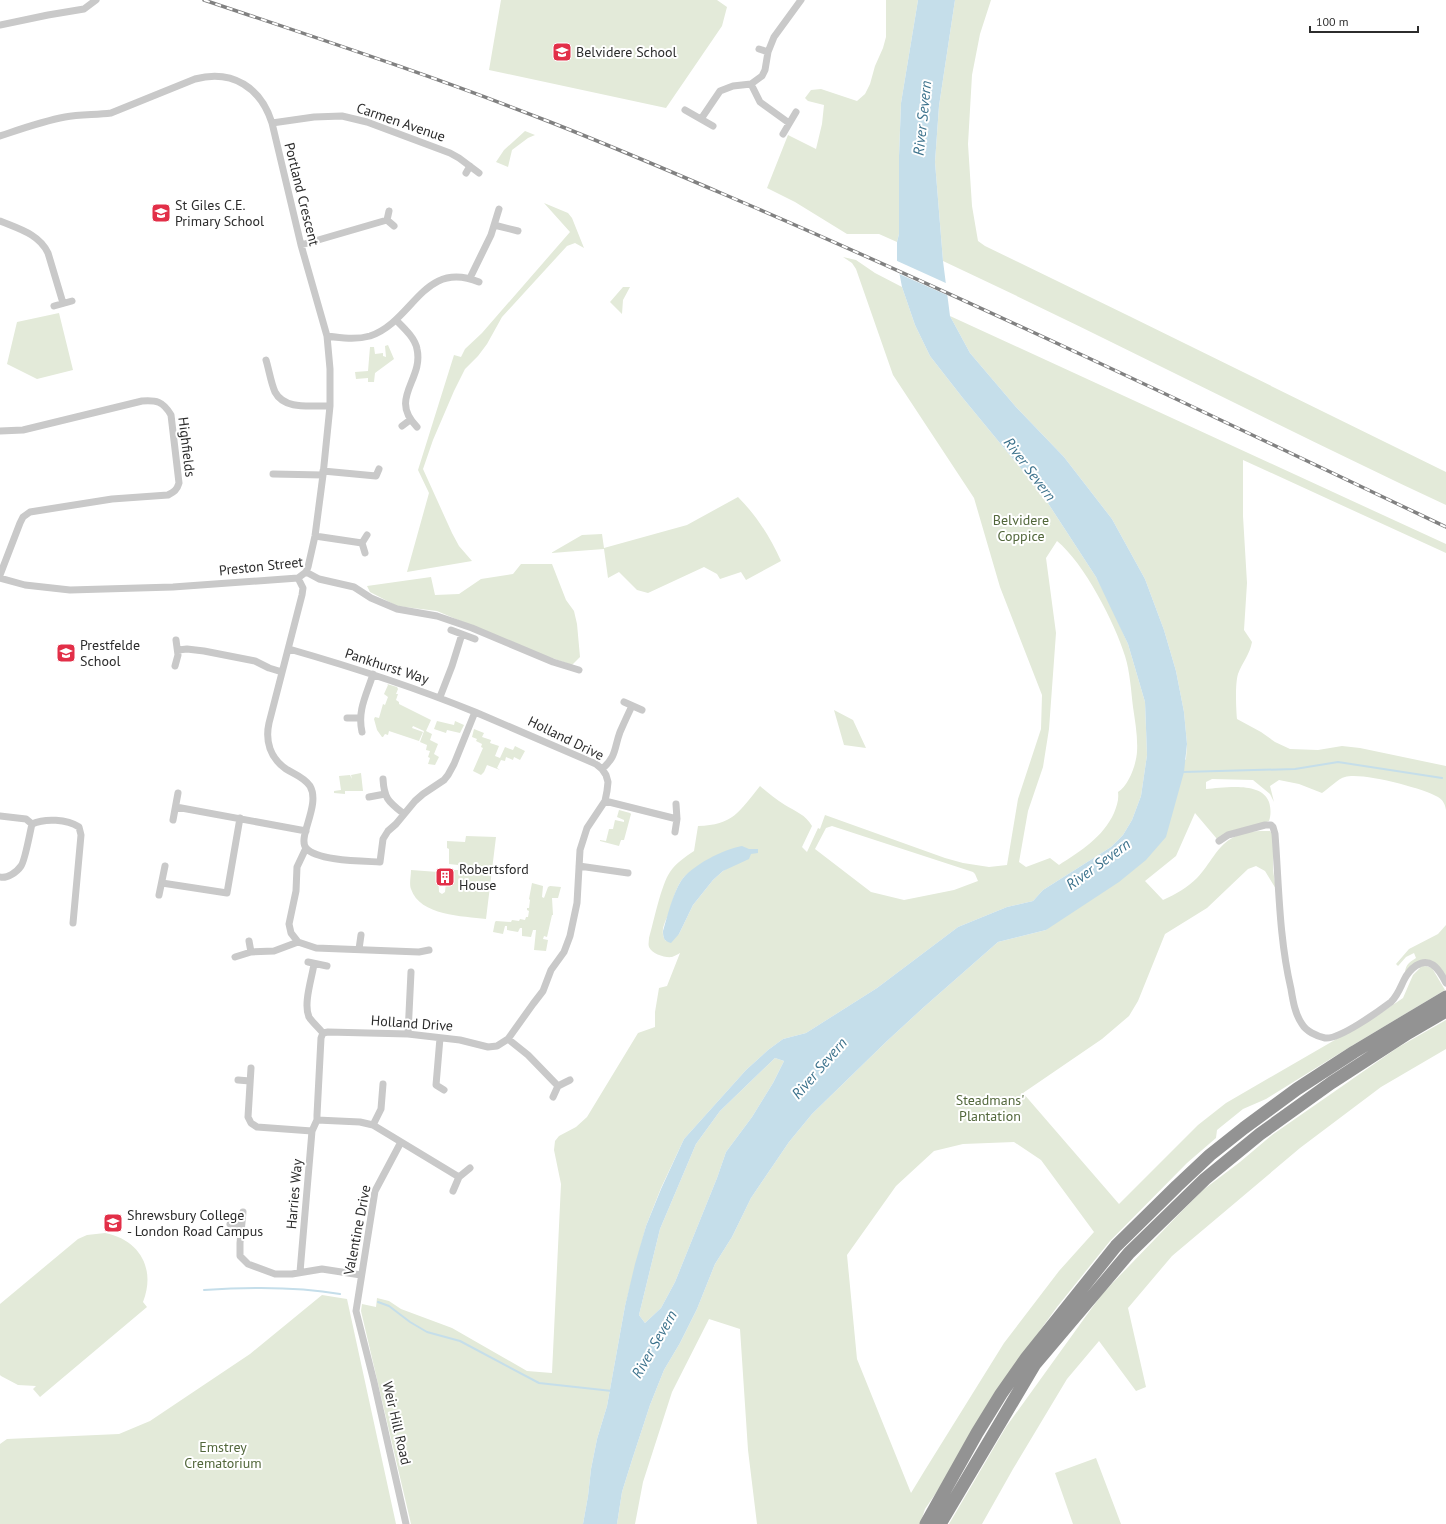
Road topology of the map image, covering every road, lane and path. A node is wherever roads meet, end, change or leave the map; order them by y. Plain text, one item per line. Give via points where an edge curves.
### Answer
1 (96, 0) edge
2 (801, 0) edge
3 (0, 25) edge
4 (759, 49) dead end
5 (768, 52) junction
6 (751, 84) junction
7 (685, 110) dead end
8 (796, 112) dead end
9 (701, 119) junction
10 (789, 123) junction
11 (272, 124) junction
12 (713, 126) dead end
13 (783, 134) dead end
14 (0, 136) edge
15 (470, 166) junction
16 (466, 173) dead end
17 (479, 173) dead end
18 (499, 209) dead end
19 (389, 211) dead end
20 (387, 220) junction
21 (0, 221) edge
22 (494, 225) junction
23 (394, 226) dead end
24 (518, 232) dead end
25 (301, 245) junction
26 (470, 278) junction
27 (480, 282) dead end
28 (72, 301) dead end
29 (63, 304) junction
30 (54, 306) dead end
31 (396, 320) junction
32 (327, 336) junction
33 (266, 360) dead end
34 (276, 365) dead end
35 (268, 368) junction
36 (330, 406) junction
37 (410, 420) junction
38 (402, 426) dead end
39 (417, 426) dead end
40 (0, 431) edge
41 (379, 469) dead end
42 (323, 473) junction
43 (273, 474) dead end
44 (283, 474) junction
45 (283, 483) dead end
46 (367, 535) dead end
47 (314, 536) junction
48 (362, 543) junction
49 (365, 553) dead end
50 (306, 572) junction
51 (0, 576) edge
52 (298, 578) junction
53 (451, 630) dead end
54 (462, 634) junction
55 (475, 639) dead end
56 (176, 640) dead end
57 (289, 649) junction
58 (178, 650) junction
59 (175, 666) dead end
60 (579, 670) dead end
61 (282, 672) junction
62 (373, 674) junction
63 (440, 697) junction
64 (624, 702) dead end
65 (632, 706) junction
66 (642, 710) dead end
67 (475, 712) junction
68 (347, 718) dead end
69 (360, 718) junction
70 (362, 732) dead end
71 (602, 769) junction
72 (383, 779) dead end
73 (178, 793) dead end
74 (384, 794) junction
75 (369, 797) dead end
76 (605, 801) junction
77 (676, 804) dead end
78 (176, 807) junction
79 (404, 814) junction
80 (0, 816) edge
81 (240, 818) junction
82 (677, 819) junction
83 (173, 820) dead end
84 (32, 824) junction
85 (306, 831) junction
86 (675, 832) dead end
87 (1219, 841) dead end
88 (306, 848) junction
89 (165, 866) dead end
90 (579, 866) junction
91 (628, 873) dead end
92 (0, 877) edge
93 (162, 883) junction
94 (159, 895) dead end
95 (73, 923) dead end
96 (361, 935) dead end
97 (249, 941) dead end
98 (298, 942) junction
99 (359, 949) junction
100 (429, 950) dead end
101 (251, 952) junction
102 (235, 957) dead end
103 (327, 966) dead end
104 (411, 972) dead end
105 (1446, 983) edge
106 (1446, 997) edge
107 (1446, 1011) edge
108 (323, 1033) junction
109 (408, 1034) junction
110 (440, 1038) junction
111 (508, 1039) junction
112 (251, 1068) dead end
113 (238, 1080) dead end
114 (570, 1080) dead end
115 (250, 1082) junction
116 (382, 1084) dead end
117 (558, 1086) junction
118 (444, 1090) dead end
119 (553, 1097) dead end
120 (317, 1120) junction
121 (373, 1125) junction
122 (312, 1131) junction
123 (401, 1142) junction
124 (470, 1168) dead end
125 (459, 1177) junction
126 (453, 1191) dead end
127 (243, 1212) dead end
128 (230, 1224) dead end
129 (241, 1226) junction
130 (300, 1272) junction
131 (361, 1275) junction
132 (360, 1329) joint
133 (406, 1524) edge
134 (926, 1524) edge
135 (940, 1524) edge

1 - 3 street via 84,9
2 - 5 street via 780,27
4 - 5 street
5 - 6 street via 762,76
6 - 9 street via 733,86 720,91
6 - 10 street via 760,102
7 - 9 street
8 - 10 street
9 - 12 street
10 - 13 street
11 - 14 street, Portland Crescent via 263,102 247,86 226,77 206,76 111,113 67,116
11 - 15 street, Carmen Avenue via 331,116 354,118 450,153
11 - 25 street, Portland Crescent
15 - 16 street
15 - 17 street, Carmen Avenue
18 - 22 street
19 - 20 street
20 - 23 street
20 - 25 street
21 - 29 street via 34,237 44,246
22 - 24 street
22 - 26 street via 486,248
25 - 32 street, Portland Crescent
26 - 27 street
26 - 31 street via 453,276 436,281
28 - 29 street
29 - 30 street
31 - 32 street via 380,331 362,338
31 - 37 street via 417,348 417,365 405,401
32 - 36 street, Portland Crescent
33 - 35 street
34 - 35 street
35 - 36 street via 275,392 286,403
36 - 42 street, Portland Crescent
37 - 38 street
37 - 39 street
40 - 51 street, Highfields via 23,430 153,400 161,403 171,415 179,483 174,492 168,495 112,499 30,512 20,523
41 - 42 street via 376,479
42 - 44 street
42 - 47 street, Portland Crescent
43 - 44 street
44 - 45 street
46 - 48 street
47 - 48 street
47 - 50 street, Portland Crescent
48 - 49 street
50 - 52 street, Preston Street
50 - 60 street, Preston Street via 319,579 354,587 371,598 397,609 437,616
51 - 52 street, Preston Street via 25,585 70,590 173,588
52 - 57 street via 303,588
53 - 54 street
54 - 55 street
54 - 63 street
56 - 58 street
57 - 61 street
57 - 62 street, Pankhurst Way
58 - 59 street
58 - 61 street via 204,650 255,661
61 - 85 street via 268,727 267,742 279,764 305,780 314,796
62 - 63 street, Pankhurst Way
62 - 69 street
63 - 67 street, Pankhurst Way
64 - 65 street
65 - 66 street
65 - 71 street via 615,753
67 - 71 street, Holland Drive via 596,764
67 - 79 street via 448,775 423,794
68 - 69 street
69 - 70 street
71 - 76 street, Holland Drive via 608,782
72 - 74 street
73 - 78 street
74 - 75 street
74 - 79 street via 386,799
76 - 82 street
76 - 90 street, Holland Drive via 586,828
77 - 82 street
78 - 81 street
78 - 83 street
79 - 88 street via 385,835 380,862 327,858
80 - 84 street via 26,819
81 - 85 street
81 - 93 street via 227,893
82 - 86 street
84 - 92 street via 22,866 13,874
84 - 95 street via 50,820 72,822 79,827 81,835
85 - 88 street
87 - 105 street via 1228,835 1265,825 1273,827 1285,966 1298,1017 1308,1031 1325,1038 1343,1033 1391,1002 1409,971 1420,963 1433,965
88 - 98 street via 297,866 296,891 289,924 291,933
89 - 93 street
90 - 91 street
90 - 111 street, Holland Drive via 577,903 568,943 551,970 544,991
93 - 94 street
96 - 99 street
97 - 101 street
98 - 99 street via 316,948
98 - 101 street via 274,951
99 - 100 street via 419,952
101 - 102 street
103 - 108 street via 311,963 307,1000 309,1017
104 - 109 street
106 - 134 highway via 1296,1089 1244,1128 1188,1176 1116,1246 1027,1357 1001,1394
107 - 135 highway via 1331,1083 1260,1134 1205,1179 1129,1253 1035,1364
108 - 109 street, Holland Drive
108 - 120 street
109 - 110 street, Holland Drive
110 - 111 street, Holland Drive via 460,1040 488,1048 498,1046
110 - 118 street via 436,1085
111 - 117 street via 528,1055
112 - 115 street
113 - 115 street
114 - 117 street
115 - 122 street via 248,1117 251,1123 257,1127
116 - 121 street via 381,1109
117 - 119 street
120 - 121 street
120 - 122 street, Harries Way
121 - 123 street
122 - 130 street, Harries Way
123 - 125 street
123 - 131 street, Valentine Drive via 375,1191
124 - 125 street
125 - 126 street
127 - 129 street
128 - 129 street
129 - 130 street via 240,1256 248,1264 275,1274
130 - 131 street via 322,1269
131 - 132 street, Valentine Drive via 356,1311
132 - 133 street, Weir Hill Road

